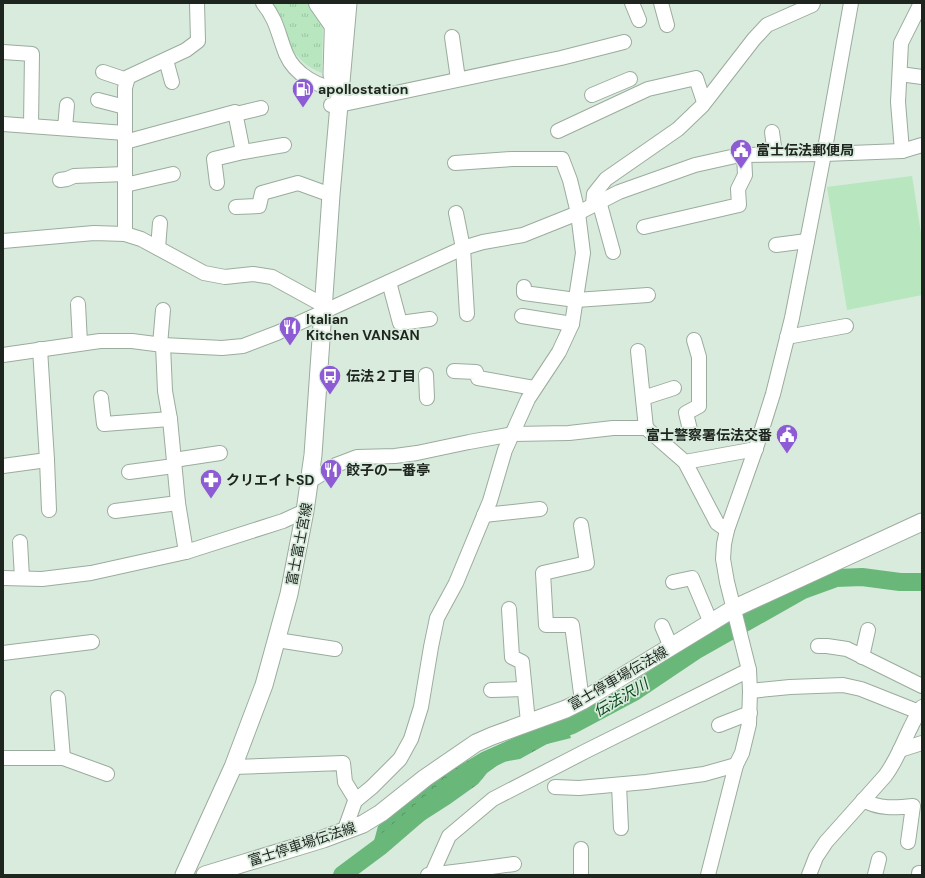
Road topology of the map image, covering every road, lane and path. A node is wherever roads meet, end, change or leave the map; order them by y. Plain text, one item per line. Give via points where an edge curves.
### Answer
1 (196, 3) edge
2 (263, 3) edge
3 (319, 3) edge
4 (334, 3) edge
5 (360, 3) edge
6 (632, 3) edge
7 (660, 3) edge
8 (813, 3) edge
9 (851, 3) edge
10 (921, 3) edge
11 (343, 15) edge
12 (918, 18) edge
13 (638, 20) dead end
14 (667, 25) dead end
15 (452, 37) dead end
16 (624, 42) dead end
17 (3, 52) edge
18 (166, 60) junction
19 (103, 72) dead end
20 (900, 74) junction
21 (922, 77) edge
22 (458, 79) junction
23 (630, 79) dead end
24 (127, 80) junction
25 (172, 82) dead end
26 (592, 95) dead end
27 (335, 97) junction
28 (98, 100) dead end
29 (704, 102) junction
30 (67, 105) dead end
31 (125, 107) junction
32 (261, 108) dead end
33 (236, 114) junction
34 (3, 124) edge
35 (31, 126) junction
36 (65, 128) junction
37 (558, 131) dead end
38 (772, 132) dead end
39 (125, 137) junction
40 (284, 145) dead end
41 (922, 145) edge
42 (902, 151) junction
43 (243, 152) junction
44 (775, 154) junction
45 (824, 154) junction
46 (744, 155) junction
47 (455, 163) dead end
48 (173, 174) dead end
49 (60, 180) dead end
50 (125, 180) junction
51 (217, 183) dead end
52 (330, 195) junction
53 (596, 203) junction
54 (236, 207) dead end
55 (456, 213) dead end
56 (578, 213) junction
57 (160, 223) dead end
58 (644, 227) dead end
59 (125, 234) junction
60 (3, 241) edge
61 (807, 241) junction
62 (776, 245) dead end
63 (158, 248) junction
64 (463, 248) junction
65 (613, 252) dead end
66 (389, 282) junction
67 (524, 287) dead end
68 (648, 295) dead end
69 (576, 300) junction
70 (78, 304) dead end
71 (322, 309) junction
72 (163, 310) dead end
73 (467, 314) dead end
74 (522, 316) dead end
75 (430, 319) dead end
76 (572, 324) junction
77 (846, 326) dead end
78 (787, 337) junction
79 (694, 340) dead end
80 (80, 344) junction
81 (162, 345) junction
82 (40, 349) junction
83 (638, 351) dead end
84 (3, 355) edge
85 (454, 371) dead end
86 (426, 375) dead end
87 (534, 388) junction
88 (674, 388) dead end
89 (101, 398) dead end
90 (427, 398) dead end
91 (643, 398) junction
92 (170, 419) junction
93 (646, 428) junction
94 (513, 434) junction
95 (691, 434) dead end
96 (756, 449) junction
97 (220, 453) dead end
98 (48, 460) junction
99 (685, 462) junction
100 (174, 463) junction
101 (3, 466) edge
102 (129, 472) dead end
103 (310, 481) junction
104 (178, 503) junction
105 (540, 509) dead end
106 (49, 510) dead end
107 (305, 511) junction
108 (115, 512) dead end
109 (484, 515) junction
110 (922, 522) edge
111 (582, 525) dead end
112 (727, 530) junction
113 (20, 542) dead end
114 (186, 552) junction
115 (3, 578) edge
116 (22, 578) junction
117 (673, 582) dead end
118 (509, 609) dead end
119 (734, 613) junction
120 (711, 623) junction
121 (662, 626) dead end
122 (868, 630) dead end
123 (277, 640) junction
124 (92, 642) dead end
125 (818, 646) dead end
126 (671, 647) junction
127 (335, 649) dead end
128 (3, 653) edge
129 (862, 657) junction
130 (749, 670) junction
131 (922, 686) edge
132 (524, 689) junction
133 (492, 690) dead end
134 (750, 691) junction
135 (58, 698) dead end
136 (582, 701) junction
137 (920, 709) edge
138 (750, 713) junction
139 (528, 722) junction
140 (719, 726) dead end
141 (922, 743) edge
142 (900, 750) junction
143 (3, 758) edge
144 (63, 758) junction
145 (736, 765) junction
146 (233, 767) junction
147 (107, 774) dead end
148 (619, 785) junction
149 (555, 787) dead end
150 (356, 800) junction
151 (863, 800) junction
152 (621, 828) dead end
153 (344, 832) junction
154 (908, 842) dead end
155 (581, 849) dead end
156 (879, 859) dead end
157 (514, 864) dead end
158 (470, 873) edge
159 (184, 875) edge
160 (205, 875) edge
161 (430, 875) edge
162 (581, 875) edge
163 (708, 875) edge
164 (810, 875) edge
165 (875, 875) edge

1 - 18 street via 198,41
2 - 27 street via 279,31 286,55 299,72
3 - 11 highway
4 - 11 main road, 富士富士宮線
5 - 11 main road
6 - 13 street
7 - 14 street
8 - 29 street via 767,25
9 - 45 street
10 - 12 street
11 - 27 main road, 富士富士宮線
12 - 20 street via 901,43
15 - 22 street
16 - 22 street
17 - 35 street via 32,54
18 - 24 street via 128,77
18 - 25 street
19 - 24 street
20 - 21 street
20 - 42 street via 898,102
22 - 27 street
23 - 26 street
24 - 31 street
27 - 52 main road, 富士富士宮線
28 - 31 street
29 - 37 street via 696,78 648,89
29 - 53 street via 678,129 606,179 594,194
30 - 36 street
31 - 39 street
32 - 33 street
33 - 39 street via 235,112
33 - 43 street
34 - 35 street
35 - 36 street
36 - 39 street
38 - 44 street
39 - 50 street
40 - 43 street
41 - 42 street
42 - 45 street
43 - 51 street via 214,159
44 - 45 street
44 - 46 street
45 - 61 street
46 - 53 street via 695,165 619,192
46 - 58 street via 745,175 738,189 739,205
47 - 56 street via 562,159
48 - 50 street
49 - 50 street via 74,176
50 - 59 street
52 - 54 street via 298,183 262,193 259,206
52 - 71 main road, 富士富士宮線
53 - 56 street
53 - 65 street
55 - 64 street
56 - 64 street via 523,235
56 - 69 street via 583,253
57 - 63 street
59 - 60 street via 94,233
59 - 63 street
61 - 62 street
61 - 78 street
63 - 71 street via 204,273 225,277 253,274 272,277
64 - 66 street
64 - 73 street
66 - 71 street
66 - 75 street via 400,323
67 - 69 street via 524,293
68 - 69 street
69 - 76 street
70 - 80 street
71 - 81 street via 277,333 243,346 222,348
71 - 103 main road, 富士富士宮線
72 - 81 street
74 - 76 street
76 - 87 street via 558,352
77 - 78 street
78 - 96 street
79 - 95 street via 699,357 698,406 686,413
80 - 81 street via 100,341
80 - 82 street
81 - 92 street via 164,391
82 - 84 street
82 - 98 street
83 - 91 street
85 - 87 street via 476,372 478,378
86 - 90 street
87 - 94 street
88 - 91 street
89 - 92 street via 104,424
91 - 93 street
92 - 100 street
93 - 94 street
93 - 99 street
94 - 103 street via 417,453 357,457 336,465
94 - 109 street
96 - 99 street
96 - 112 street
97 - 100 street
98 - 101 street
98 - 106 street
99 - 112 street via 717,524
100 - 102 street
100 - 104 street
103 - 107 main road, 富士富士宮線
104 - 108 street
104 - 114 street
105 - 109 street
107 - 114 street via 283,521
107 - 123 main road, 富士富士宮線
109 - 150 street via 456,583 437,618 421,707 411,740 400,759
110 - 119 main road, 富士停車場伝法線
111 - 136 street via 587,563 543,573 546,625 572,625
112 - 119 street via 723,559
113 - 116 street
114 - 116 street via 91,573 42,579
115 - 116 street
117 - 120 street via 692,578
118 - 132 street via 512,657 522,662
119 - 120 main road, 富士停車場伝法線
119 - 130 street
120 - 126 main road, 富士停車場伝法線
121 - 126 street
122 - 129 street
123 - 127 street
123 - 146 main road, 富士富士宮線 via 264,685
124 - 128 street
125 - 129 street via 847,649
126 - 136 main road, 富士停車場伝法線
129 - 131 street
130 - 134 street
130 - 161 street via 493,799 449,836
132 - 133 street
132 - 139 street
134 - 137 street via 843,685
134 - 138 street
135 - 144 street
136 - 139 main road, 富士停車場伝法線
137 - 142 street
138 - 140 street
138 - 145 street via 742,753
139 - 153 main road, 富士停車場伝法線 via 476,743 425,778 381,813
141 - 142 street
142 - 151 street via 894,765
143 - 144 street
144 - 147 street
145 - 148 street via 704,774
145 - 163 street
146 - 150 street via 342,763 345,782
146 - 159 main road, 富士富士宮線
148 - 149 street
148 - 152 street
150 - 153 street
151 - 154 street via 890,808 913,806
151 - 164 street via 826,842 816,857
153 - 160 main road, 富士停車場伝法線
155 - 162 street
156 - 165 street
157 - 158 street
158 - 161 street

